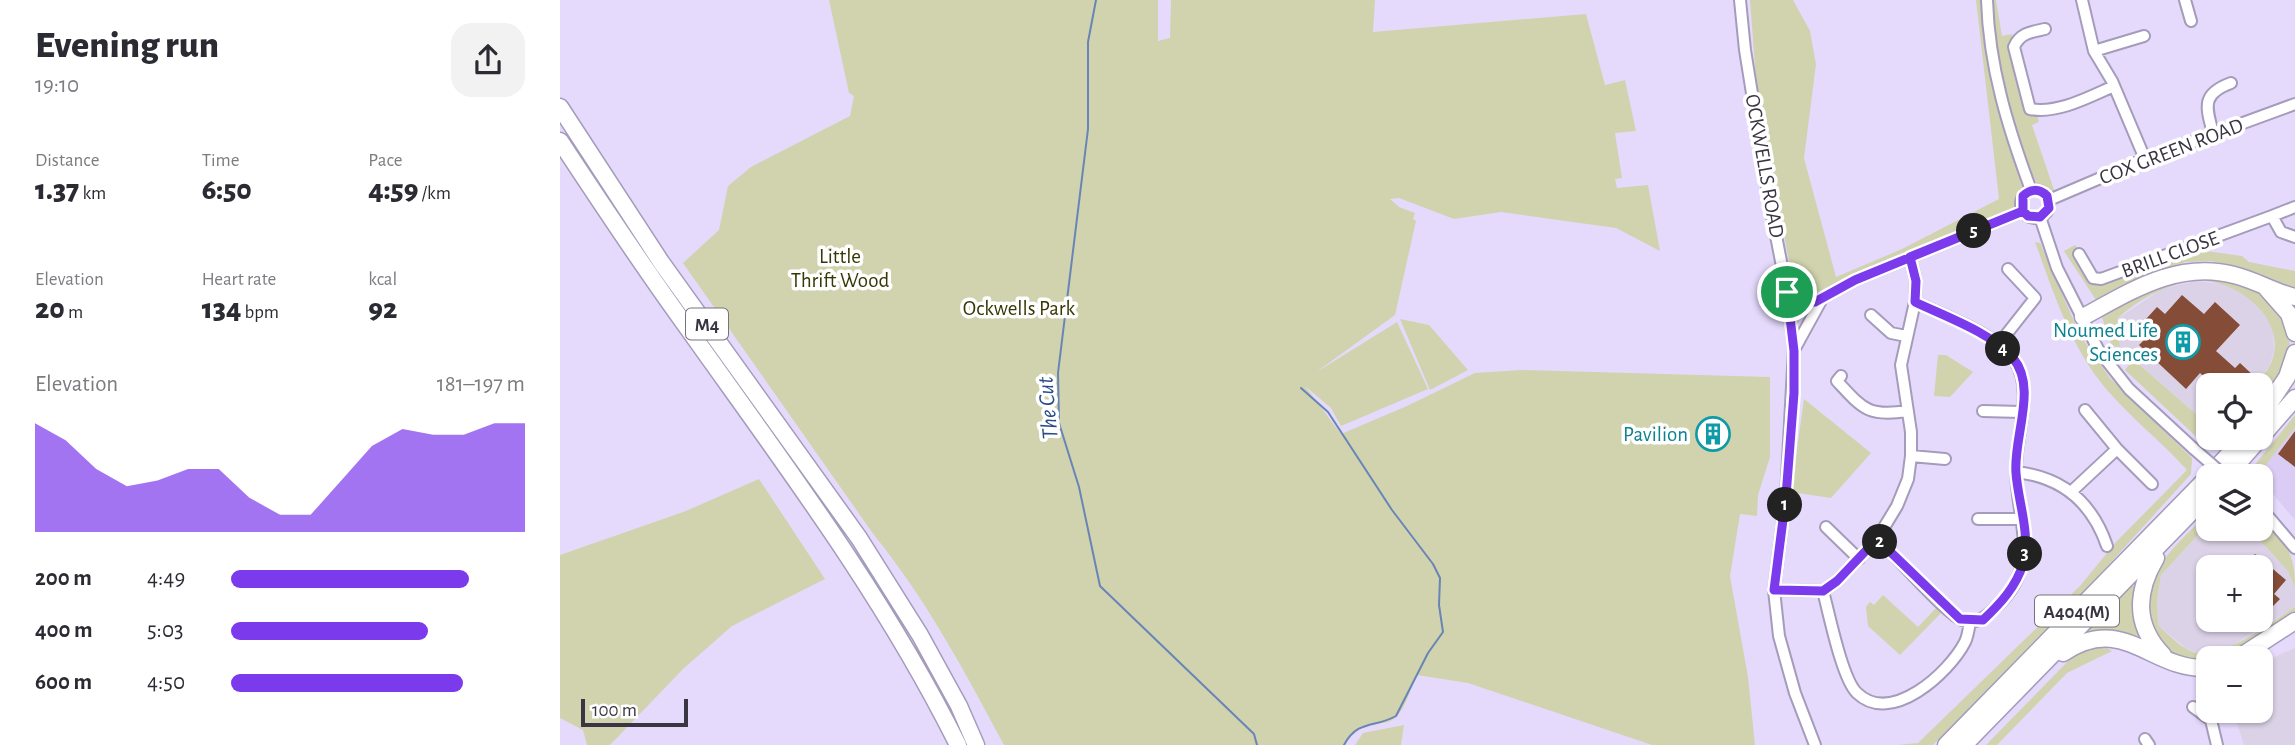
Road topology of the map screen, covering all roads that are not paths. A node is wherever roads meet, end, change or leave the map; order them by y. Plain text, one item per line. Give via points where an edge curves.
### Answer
1 (1740, 0) edge
2 (1987, 0) edge
3 (2082, 0) edge
4 (2185, 0) edge
5 (2190, 22) dead end
6 (2045, 29) dead end
7 (2137, 41) dead end
8 (2094, 51) junction
9 (2231, 83) dead end
10 (2114, 86) junction
11 (2295, 104) edge
12 (560, 107) edge
13 (2213, 133) junction
14 (560, 141) edge
15 (2145, 159) junction
16 (2031, 190) junction
17 (2049, 200) junction
18 (2295, 207) edge
19 (2023, 211) junction
20 (2272, 216) junction
21 (2040, 217) junction
22 (2295, 237) edge
23 (2079, 254) dead end
24 (1910, 257) junction
25 (2008, 269) dead end
26 (2264, 287) junction
27 (1787, 292) junction
28 (2295, 297) edge
29 (1822, 299) junction
30 (1915, 302) junction
31 (1872, 315) dead end
32 (2083, 317) junction
33 (2295, 333) edge
34 (1906, 336) junction
35 (1998, 345) junction
36 (1794, 351) junction
37 (2295, 354) edge
38 (1841, 376) dead end
39 (2295, 378) edge
40 (2295, 398) edge
41 (2273, 399) edge
42 (2273, 403) edge
43 (2085, 410) dead end
44 (1907, 411) junction
45 (1983, 411) dead end
46 (2021, 412) junction
47 (2117, 449) junction
48 (2233, 450) edge
49 (1911, 456) junction
50 (1945, 459) dead end
51 (2212, 464) edge
52 (2220, 464) edge
53 (2237, 464) edge
54 (2016, 472) junction
55 (2152, 484) dead end
56 (2196, 489) edge
57 (2072, 491) junction
58 (2196, 508) edge
59 (1978, 519) dead end
60 (2023, 520) junction
61 (2273, 522) edge
62 (1826, 527) dead end
63 (2173, 532) junction
64 (1877, 539) junction
65 (2107, 546) dead end
66 (2295, 548) edge
67 (1859, 559) junction
68 (1774, 590) junction
69 (1823, 591) junction
70 (1970, 621) junction
71 (2295, 621) edge
72 (904, 645) junction
73 (2256, 646) edge
74 (2168, 659) junction
75 (2196, 667) edge
76 (2031, 677) junction
77 (959, 706) junction
78 (2193, 707) dead end
79 (946, 745) edge
80 (958, 745) edge
81 (976, 745) edge
82 (985, 745) edge
83 (1815, 745) edge
84 (1946, 745) edge
85 (1964, 745) edge
86 (2217, 745) edge

1 - 27 street, OCKWELLS ROAD
2 - 16 street via 1995,74
3 - 8 street
4 - 5 street
6 - 10 street via 2025,34 2014,47 2030,110 2058,107
7 - 8 street
8 - 10 street
9 - 13 street via 2210,95 2206,108
10 - 15 street
11 - 13 street, COX GREEN ROAD
12 - 77 highway, M4 via 662,262 859,538
13 - 15 street, COX GREEN ROAD
14 - 72 highway, M4 via 645,269 829,525
15 - 17 street, COX GREEN ROAD
16 - 17 street via 2044,192
16 - 19 street via 2023,196
17 - 21 street via 2047,212
18 - 20 street, BRILL CLOSE
19 - 21 street
19 - 24 street
20 - 22 street via 2281,232
20 - 23 street, BRILL CLOSE via 2101,279 2094,278
21 - 32 street via 2057,268
24 - 29 street
24 - 30 street
25 - 35 street via 2035,299
26 - 28 highway
26 - 32 highway via 2226,272 2183,271 2142,285
26 - 33 highway via 2288,314
27 - 29 street via 1797,301
27 - 36 street, OCKWELLS ROAD
29 - 36 street
30 - 34 street
30 - 35 street
31 - 34 street via 1891,333
32 - 51 street, bridge via 2112,369 2147,408
34 - 44 street via 1901,365
35 - 46 street via 2024,377
36 - 68 street, OCKWELLS ROAD via 1786,496
37 - 41 highway
38 - 44 street via 1837,381 1865,410 1877,414
39 - 42 highway
40 - 53 highway
43 - 47 street
44 - 49 street
45 - 46 street
46 - 54 street
47 - 55 street
47 - 57 street
48 - 52 highway, A404(M)
49 - 50 street
49 - 64 street via 1897,506
54 - 57 street via 2034,474
54 - 60 street
56 - 84 highway, A404(M)
57 - 65 street
58 - 63 highway, A404(M)
59 - 60 street
60 - 70 street via 2025,548 2020,573 2001,604 1983,620
61 - 66 street
62 - 67 street
63 - 74 highway, A404(M) via 2146,576 2140,605 2145,630
63 - 76 highway, A404(M)
64 - 67 street
64 - 70 street via 1946,607
67 - 69 street
68 - 69 street
68 - 83 street, OCKWELLS ROAD via 1779,636
69 - 70 street via 1841,660 1857,693 1878,704 1896,703 1924,689 1965,642
71 - 73 highway
72 - 79 highway, M4
72 - 80 highway, M4
74 - 75 highway, A404(M)
74 - 76 highway, A404(M) via 2131,642 2101,637 2070,648
76 - 85 highway, A404(M)
77 - 81 highway, M4
77 - 82 highway, M4
78 - 86 street via 2211,720

